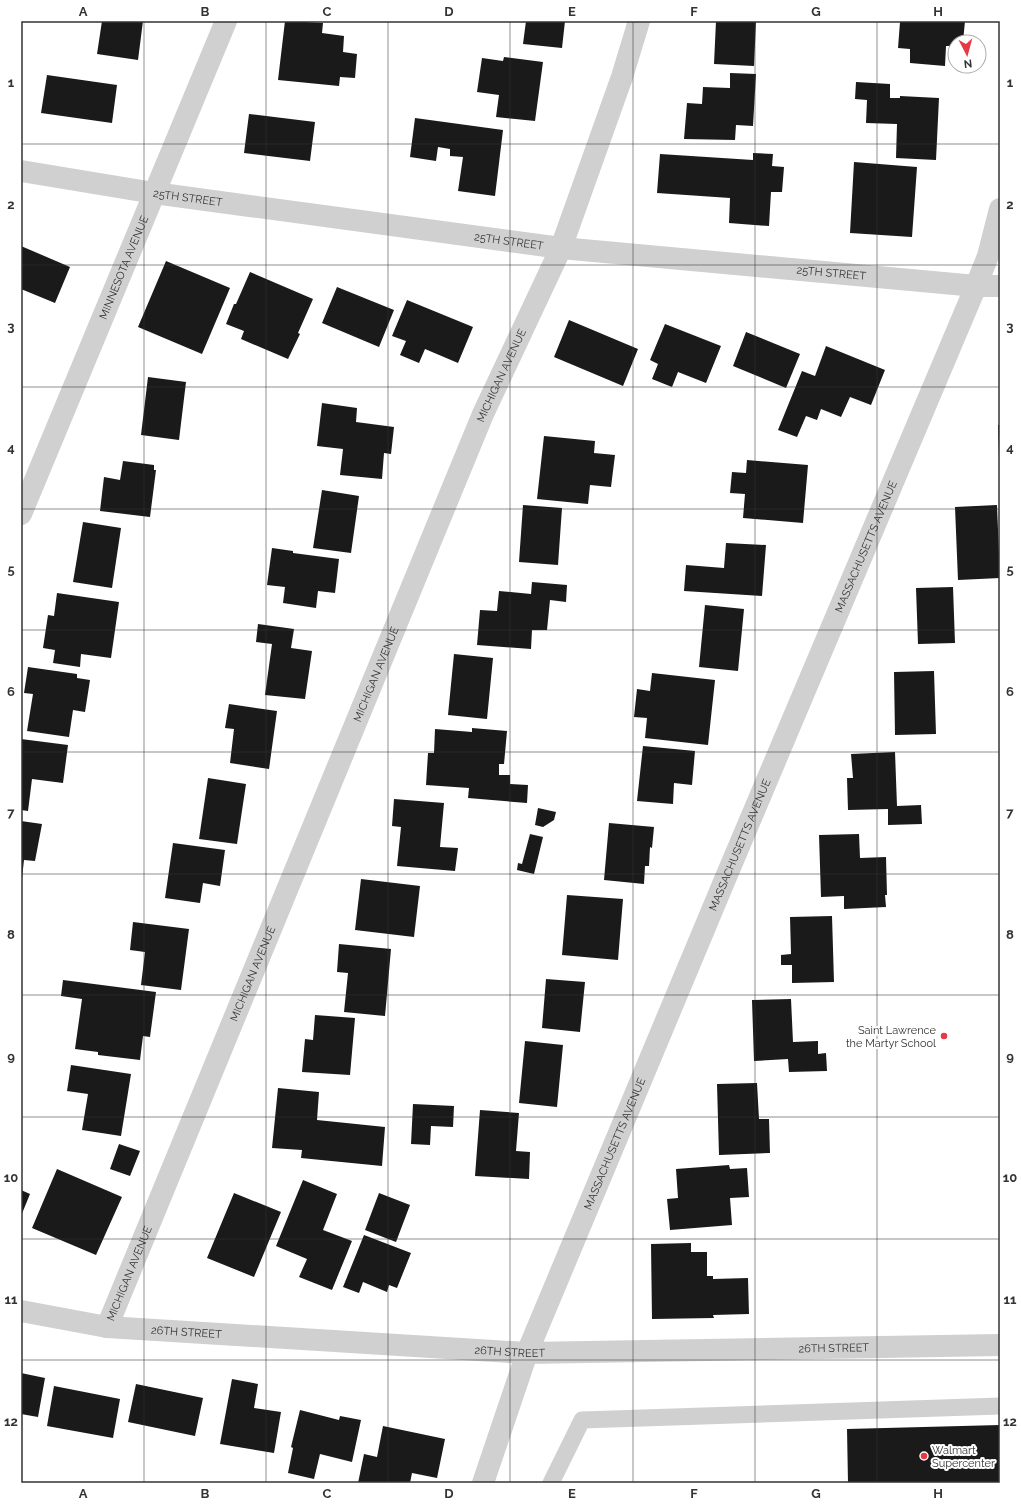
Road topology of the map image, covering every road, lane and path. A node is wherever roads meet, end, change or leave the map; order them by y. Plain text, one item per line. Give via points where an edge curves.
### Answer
1 (226, 21) edge
2 (639, 21) edge
3 (21, 171) edge
4 (154, 193) junction
5 (1000, 209) edge
6 (561, 248) junction
7 (976, 286) junction
8 (1000, 286) edge
9 (21, 514) edge
10 (21, 1311) edge
11 (108, 1327) junction
12 (1000, 1345) edge
13 (527, 1353) junction
14 (1000, 1406) edge
15 (483, 1483) edge
16 (551, 1483) edge

1 - 4 street, MINNESOTA AVENUE
2 - 6 street, MICHIGAN AVENUE via 622,77
3 - 4 street, 25TH STREET
4 - 6 street, 25TH STREET
4 - 9 street, MINNESOTA AVENUE
5 - 7 street, MASSACHUSETTS AVENUE via 988,256
6 - 7 street, 25TH STREET
6 - 11 street, MICHIGAN AVENUE via 483,414
7 - 8 street, 25TH STREET
7 - 13 street, MASSACHUSETTS AVENUE
10 - 11 street, 26TH STREET
11 - 13 street, 26TH STREET
12 - 13 street, 26TH STREET
13 - 15 street, MASSACHUSETTS AVENUE
14 - 16 lane via 582,1420

